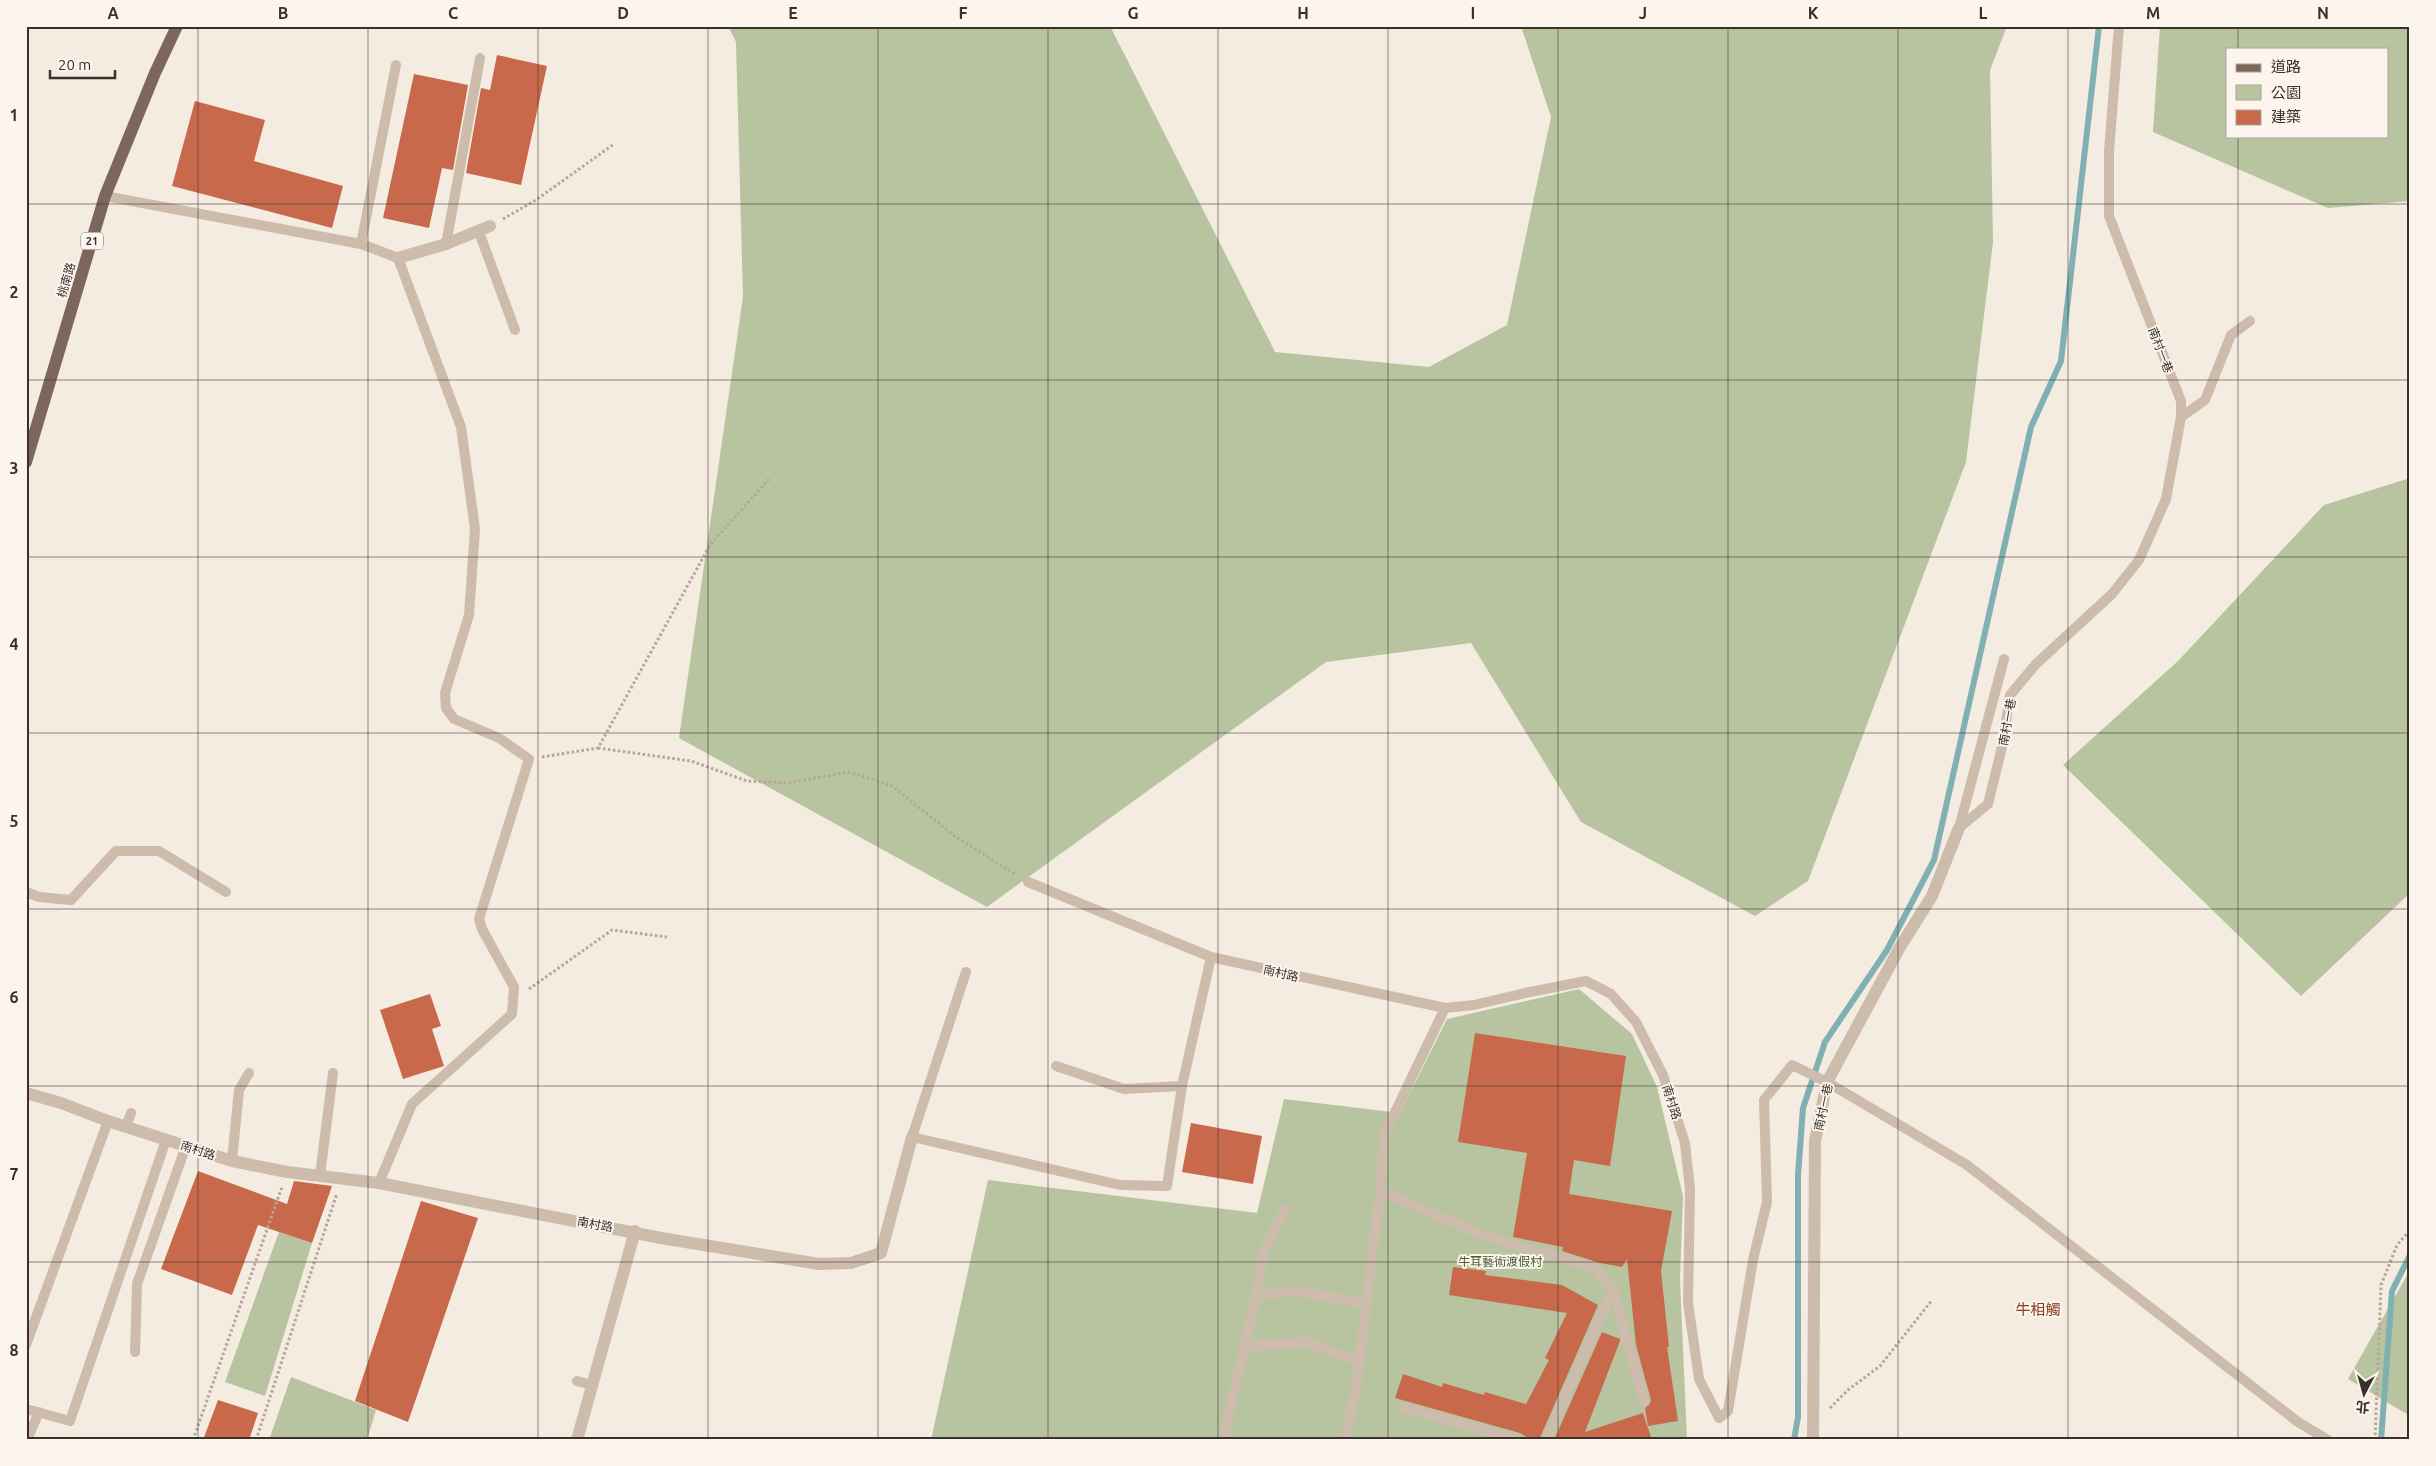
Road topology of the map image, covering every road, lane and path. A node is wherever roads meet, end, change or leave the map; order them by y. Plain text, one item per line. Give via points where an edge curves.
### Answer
1 (177, 26) edge
2 (2119, 26) edge
3 (480, 58) dead end
4 (396, 65) dead end
5 (614, 144) dead end
6 (105, 196) junction
7 (484, 229) junction
8 (361, 244) junction
9 (446, 244) junction
10 (398, 258) junction
11 (2250, 321) dead end
12 (515, 330) dead end
13 (2181, 417) junction
14 (26, 462) edge
15 (769, 479) dead end
16 (2004, 659) dead end
17 (598, 748) junction
18 (529, 759) junction
19 (1959, 828) junction
20 (1028, 882) joint
21 (26, 892) edge
22 (226, 892) dead end
23 (667, 937) dead end
24 (1212, 957) junction
25 (966, 972) dead end
26 (514, 1000) junction
27 (1444, 1008) junction
28 (1056, 1066) dead end
29 (333, 1073) dead end
30 (249, 1074) dead end
31 (1827, 1082) junction
32 (1182, 1086) junction
33 (26, 1094) edge
34 (131, 1113) dead end
35 (108, 1121) junction
36 (126, 1126) junction
37 (912, 1137) junction
38 (166, 1140) junction
39 (186, 1146) junction
40 (232, 1161) junction
41 (287, 1172) junction
42 (320, 1176) junction
43 (342, 1178) junction
44 (379, 1183) junction
45 (1380, 1191) junction
46 (1285, 1209) dead end
47 (2410, 1230) edge
48 (635, 1231) junction
49 (1613, 1289) junction
50 (1256, 1295) junction
51 (1932, 1300) dead end
52 (1366, 1304) junction
53 (26, 1345) edge
54 (1243, 1347) junction
55 (134, 1352) dead end
56 (1359, 1361) junction
57 (577, 1381) dead end
58 (592, 1384) junction
59 (1644, 1401) dead end
60 (1402, 1407) dead end
61 (26, 1409) edge
62 (39, 1412) junction
63 (1814, 1424) junction
64 (27, 1440) edge
65 (193, 1440) edge
66 (256, 1440) edge
67 (576, 1440) edge
68 (1223, 1440) edge
69 (1345, 1440) edge
70 (1518, 1440) edge
71 (1546, 1440) edge
72 (1813, 1440) edge
73 (2328, 1440) edge
74 (2375, 1440) edge

1 - 6 main road, 桃南路 / 21
2 - 13 lane, 南村一巷 via 2109,150 2110,216 2181,401
3 - 9 lane
4 - 8 lane
5 - 7 path via 536,200
6 - 8 lane
6 - 14 main road, 桃南路 / 21
7 - 9 street
7 - 12 lane
8 - 10 lane
9 - 10 street
10 - 18 lane via 461,427 476,529 469,614 445,693 446,708 454,719 499,738
11 - 13 lane via 2231,335 2205,400
13 - 19 lane, 南村一巷 via 2166,499 2139,560 2112,594 2036,664 2010,695 1988,804
15 - 17 path via 710,545
16 - 19 lane
17 - 18 path
17 - 20 path via 691,761 747,781 788,783 849,772 892,786 956,837
18 - 26 lane via 479,919 514,987
19 - 31 street, 南村一巷 via 1932,896 1900,947
20 - 24 lane, 南村路
21 - 22 lane via 39,897 71,900 116,851 159,851
23 - 26 path via 612,930
24 - 27 lane, 南村路
24 - 32 lane
25 - 37 lane, 南村路
26 - 44 lane via 512,1014 412,1104
27 - 31 lane, 南村路 via 1586,982 1611,994 1636,1022 1663,1075 1685,1143 1690,1189 1688,1302 1699,1379 1719,1418 1728,1411 1753,1260 1767,1202 1764,1100 1792,1065
27 - 45 lane via 1384,1134
28 - 32 lane via 1124,1089
29 - 42 lane
30 - 40 lane via 239,1090
31 - 63 street, 南村一巷 via 1815,1141
31 - 73 lane via 1967,1165 2298,1422
32 - 37 lane via 1167,1186 1120,1185
33 - 35 street, 南村路
34 - 36 lane
35 - 36 street, 南村路
35 - 53 lane
36 - 38 street, 南村路
37 - 48 street, 南村路 via 881,1253 851,1263 819,1264
38 - 39 street, 南村路
38 - 62 lane via 70,1421
39 - 40 street, 南村路
39 - 55 lane via 137,1284
40 - 41 street, 南村路
41 - 42 street, 南村路
41 - 65 path
42 - 43 street, 南村路
43 - 44 street, 南村路
43 - 66 path
44 - 48 street, 南村路
45 - 49 lane via 1482,1236 1595,1268
45 - 52 lane
46 - 50 lane via 1264,1250
47 - 74 path via 2398,1245 2381,1285
48 - 58 street
49 - 59 lane
49 - 71 lane
50 - 52 lane via 1297,1291
50 - 54 lane
51 - 63 path via 1880,1366 1848,1390
52 - 56 lane
54 - 56 lane via 1305,1342
54 - 68 lane
56 - 69 lane
57 - 58 lane
58 - 67 street
60 - 70 lane
61 - 62 lane
62 - 64 lane
63 - 72 street, 南村一巷

